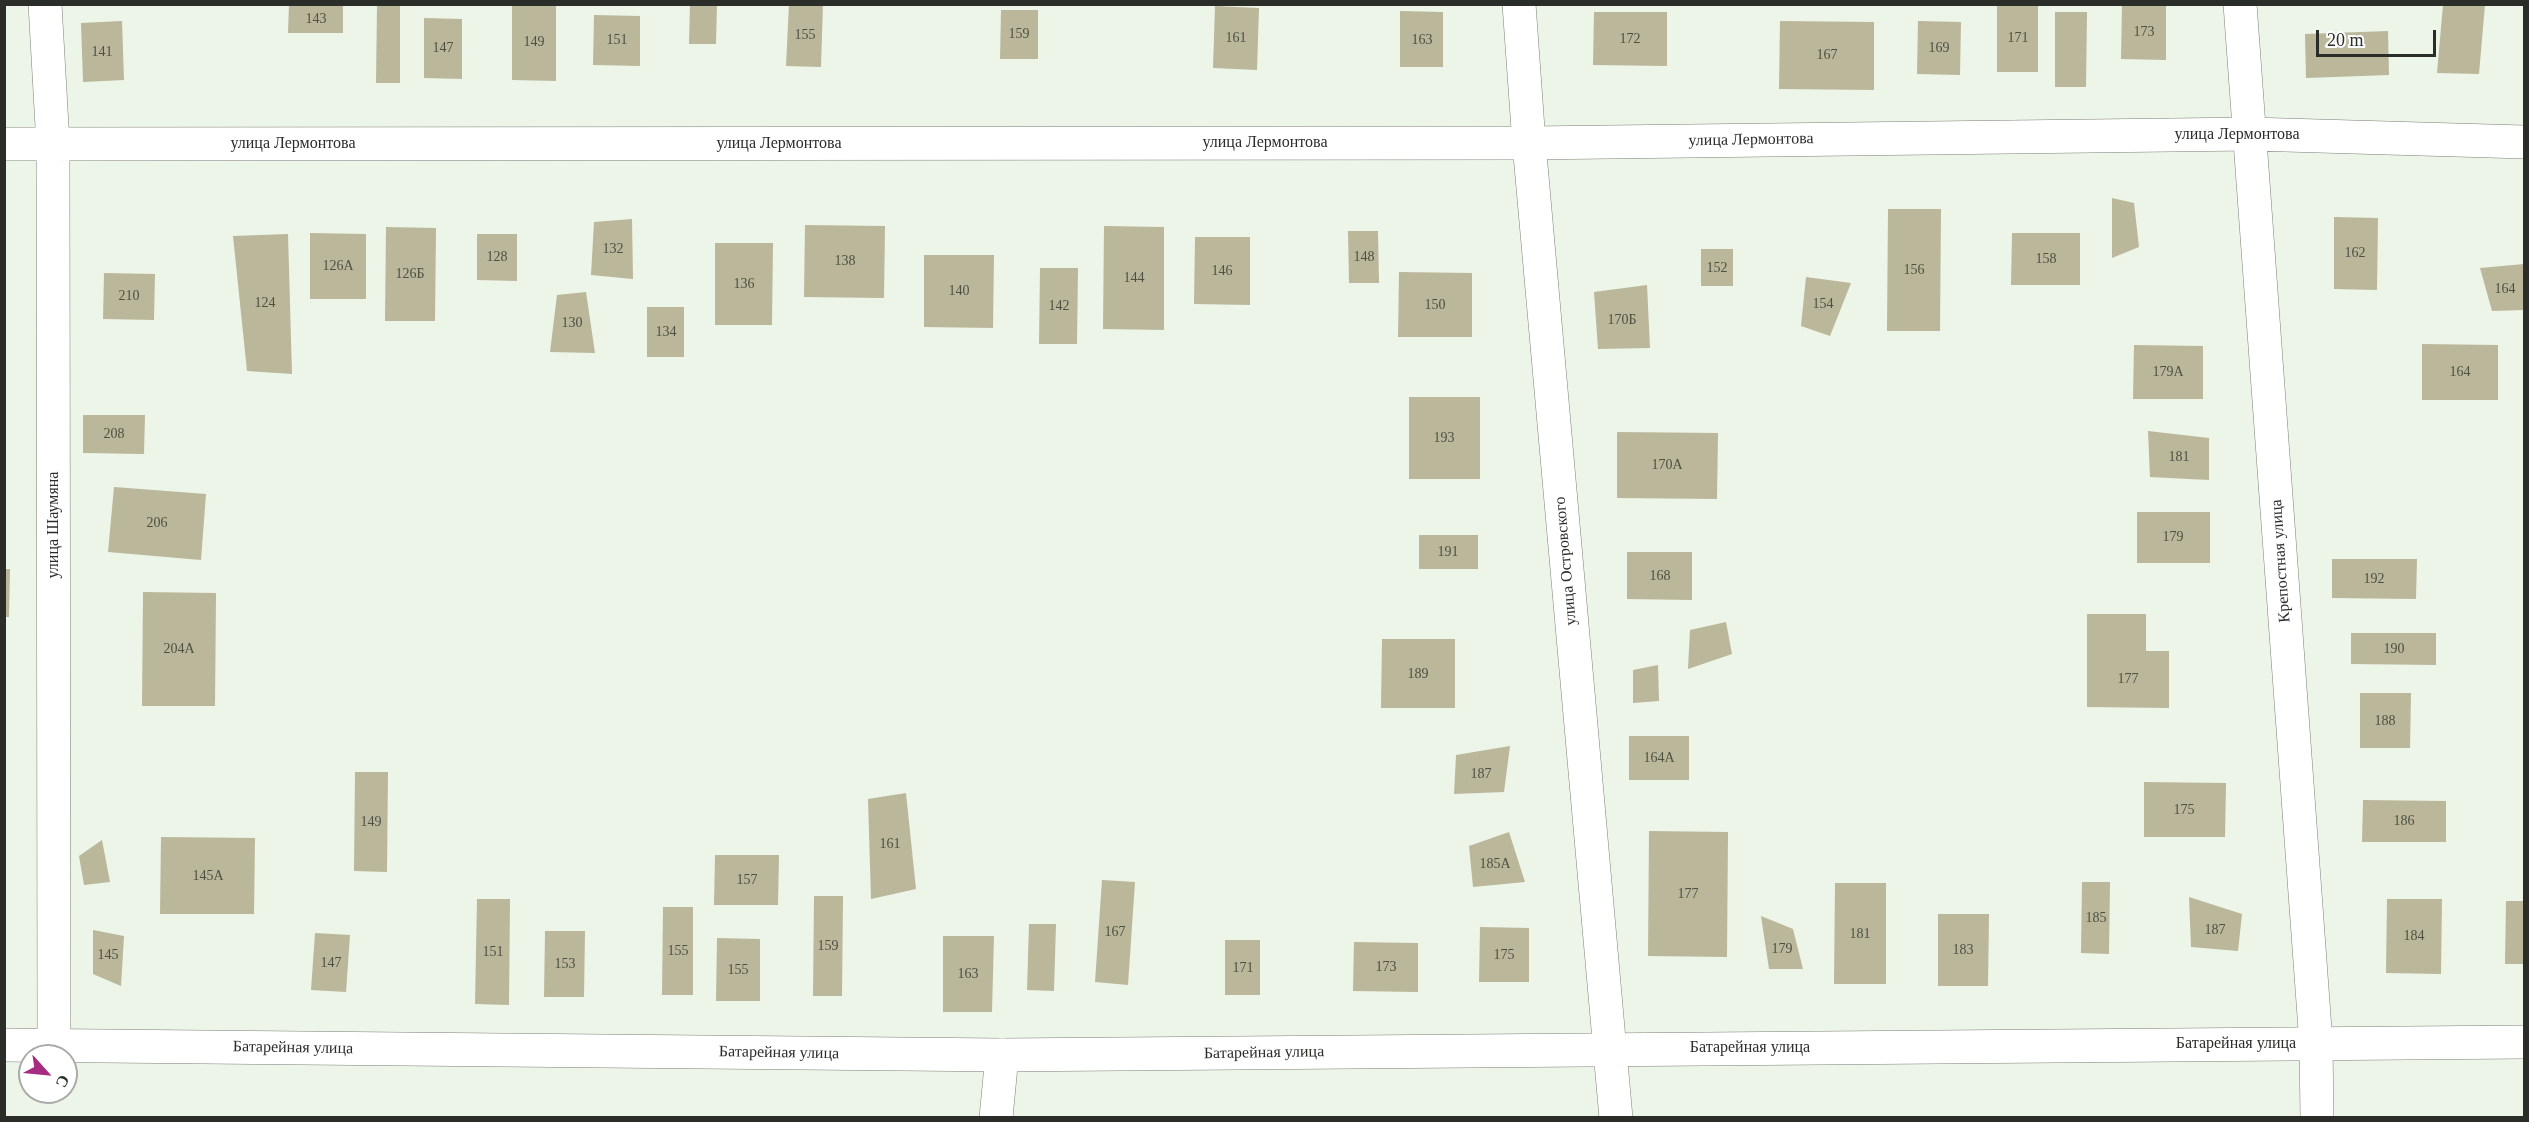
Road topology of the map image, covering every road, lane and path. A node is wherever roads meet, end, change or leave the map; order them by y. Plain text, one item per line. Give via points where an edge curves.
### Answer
1 (45, 4) edge
2 (1519, 4) edge
3 (2240, 4) edge
4 (2251, 134) junction
5 (2524, 142) edge
6 (1529, 143) junction
7 (4, 144) edge
8 (53, 144) junction
9 (2524, 1042) edge
10 (54, 1044) edge
11 (2316, 1044) junction
12 (78, 1046) edge
13 (1610, 1049) junction
14 (1002, 1055) junction
15 (996, 1118) edge
16 (1616, 1118) edge
17 (2317, 1118) edge

1 - 8 street, улица Шаумяна
2 - 6 street, улица Островского
3 - 4 street, Крепостная улица
4 - 5 street, улица Лермонтова
4 - 6 street, улица Лермонтова
4 - 11 street, Крепостная улица
6 - 8 street, улица Лермонтова
6 - 13 street, улица Островского
7 - 8 street, улица Лермонтова
8 - 10 street, улица Шаумяна
9 - 11 street, Батарейная улица
11 - 13 street, Батарейная улица
11 - 17 street, Крепостная улица
12 - 14 street, Батарейная улица
13 - 14 street, Батарейная улица
13 - 16 street, улица Островского
14 - 15 street

